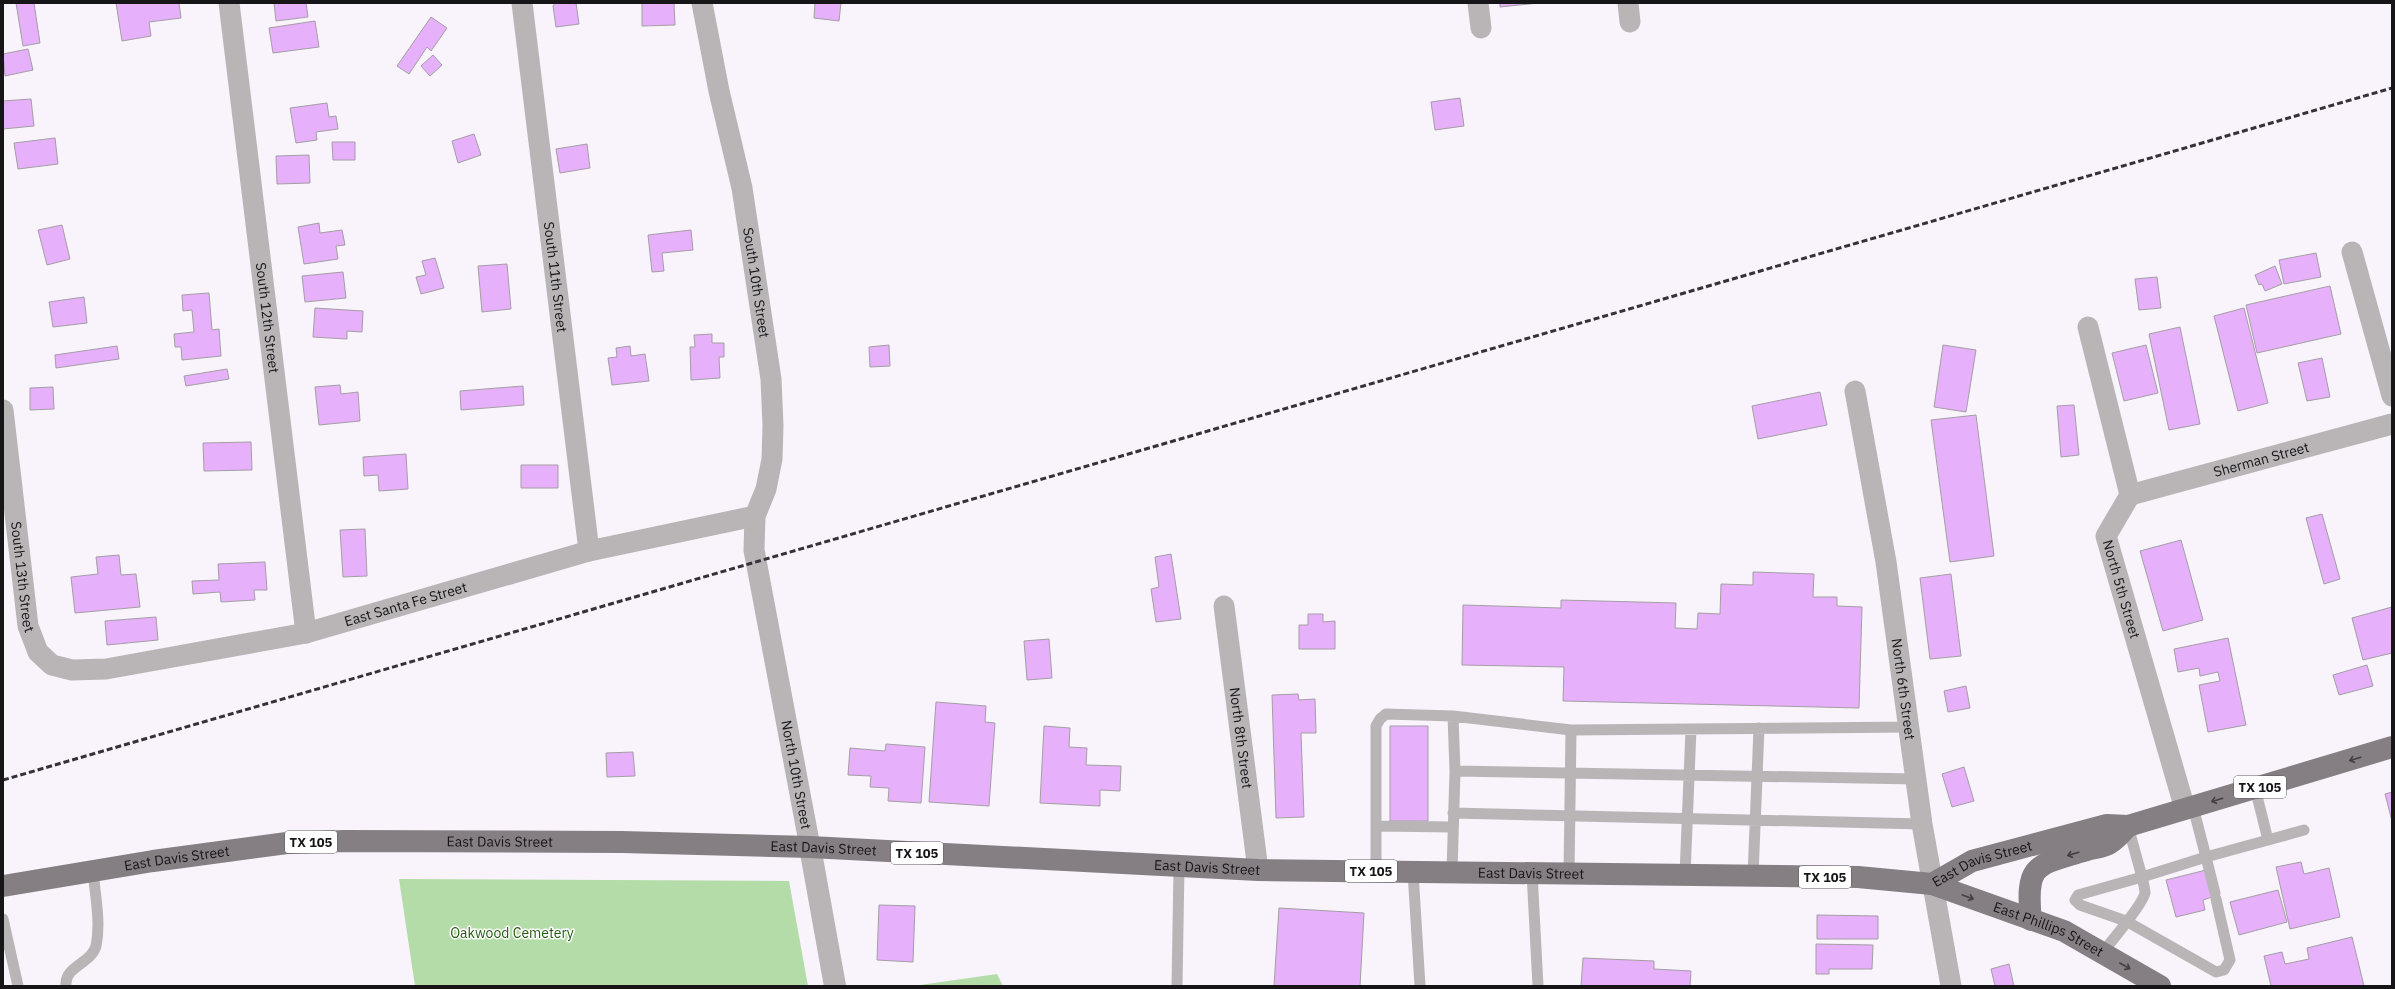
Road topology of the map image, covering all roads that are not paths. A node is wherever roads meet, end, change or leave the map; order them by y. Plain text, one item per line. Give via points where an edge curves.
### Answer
1 (229, 3) edge
2 (522, 3) edge
3 (702, 3) edge
4 (1478, 3) edge
5 (1481, 28) dead end
6 (2352, 252) dead end
7 (2088, 327) dead end
8 (1855, 391) dead end
9 (2392, 396) edge
10 (3, 410) edge
11 (2392, 424) edge
12 (2130, 495) junction
13 (756, 516) junction
14 (590, 551) junction
15 (755, 564) joint
16 (1224, 606) dead end
17 (306, 633) junction
18 (52, 664) joint
19 (1453, 716) junction
20 (1910, 727) junction
21 (1759, 728) junction
22 (1691, 729) junction
23 (1571, 730) junction
24 (2392, 748) edge
25 (1455, 770) junction
26 (1571, 773) junction
27 (1689, 775) junction
28 (1757, 776) junction
29 (1916, 779) junction
30 (2255, 788) junction
31 (2189, 808) junction
32 (1453, 813) junction
33 (1570, 816) junction
34 (1688, 819) junction
35 (1756, 821) junction
36 (1922, 824) junction
37 (1376, 826) junction
38 (2128, 826) junction
39 (1453, 827) junction
40 (2304, 830) dead end
41 (2268, 840) junction
42 (810, 847) junction
43 (2206, 857) junction
44 (1179, 867) junction
45 (1258, 870) junction
46 (93, 871) junction
47 (1376, 872) junction
48 (1413, 872) junction
49 (1452, 872) junction
50 (1532, 874) junction
51 (1569, 874) junction
52 (1685, 875) junction
53 (1753, 876) junction
54 (2142, 877) junction
55 (1932, 884) junction
56 (3, 886) edge
57 (3, 919) edge
58 (2031, 920) junction
59 (2126, 921) junction
60 (6, 947) edge
61 (2102, 953) junction
62 (18, 986) edge
63 (66, 986) edge
64 (835, 986) edge
65 (1177, 986) edge
66 (1420, 986) edge
67 (1538, 986) edge
68 (1951, 986) edge
69 (2160, 986) edge

1 - 17 street, South 12th Street
2 - 14 street, South 11th Street
3 - 13 street, South 10th Street via 742,188 771,379 772,459 766,489
4 - 5 street
6 - 9 street
7 - 12 street
8 - 20 street, North 6th Street via 1886,562
10 - 18 street, South 13th Street via 28,626 38,652
11 - 12 street, Sherman Street
12 - 31 street, North 5th Street via 2106,536
13 - 14 street, East Santa Fe Street
13 - 15 street, South 10th Street
14 - 17 street, East Santa Fe Street
15 - 42 street, North 10th Street
16 - 45 street, North 8th Street
17 - 18 street, East Santa Fe Street via 106,669 72,670
19 - 23 lane
19 - 25 lane
19 - 37 lane via 1386,714 1380,718 1376,726
20 - 21 lane
20 - 29 street, North 6th Street
21 - 22 lane
21 - 28 lane
22 - 23 lane
22 - 27 lane
23 - 26 lane
24 -> 30 main road, East Davis Street / TX 105
25 - 26 lane
25 - 32 lane
26 - 27 lane
26 - 33 lane
27 - 28 lane
27 - 34 lane
28 - 29 lane
28 - 35 lane
29 - 36 street, North 6th Street
30 -> 31 main road, East Davis Street / TX 105
30 - 41 lane
31 - 38 main road, East Davis Street / TX 105
31 - 43 lane
32 - 33 lane
32 - 39 lane
33 - 34 lane
33 - 51 lane
34 - 35 lane
34 - 52 lane
35 - 36 lane
35 - 53 lane
36 - 55 street, North 6th Street
37 - 39 lane
37 - 47 lane
38 - 54 lane
38 - 55 main road, East Davis Street / TX 105 via 2107,825 1972,861
38 -> 58 main road via 2110,843 2053,860 2038,869 2028,889
39 - 49 lane
40 - 41 lane
41 - 43 lane
42 - 44 main road, East Davis Street / TX 105
42 - 46 main road, East Davis Street / TX 105 via 622,842 344,841 287,843
42 - 64 street, North 10th Street
43 - 54 lane
43 - 59 lane via 2230,960 2224,970 2216,972
44 - 45 main road, East Davis Street / TX 105
44 - 65 lane
45 - 47 main road, East Davis Street / TX 105
46 - 56 main road, East Davis Street / TX 105
46 - 63 lane via 97,909 96,946 88,959 70,972
47 - 48 main road, East Davis Street / TX 105
48 - 49 main road, East Davis Street / TX 105
48 - 66 lane
49 - 50 main road, East Davis Street / TX 105
50 - 51 main road, East Davis Street / TX 105
50 - 67 lane
51 - 52 main road, East Davis Street / TX 105
52 - 53 main road, East Davis Street / TX 105
53 - 55 main road, East Davis Street / TX 105 via 1858,877
54 - 59 lane via 2145,893 2141,904
54 - 59 lane via 2078,895 2075,900 2080,905
55 -> 58 main road, East Phillips Street / TX 105
55 - 68 street, North 6th Street
57 - 60 lane
58 - 61 main road, East Phillips Street / TX 105 via 2064,931
59 - 61 lane
60 - 62 lane
61 -> 69 main road, East Phillips Street / TX 105

